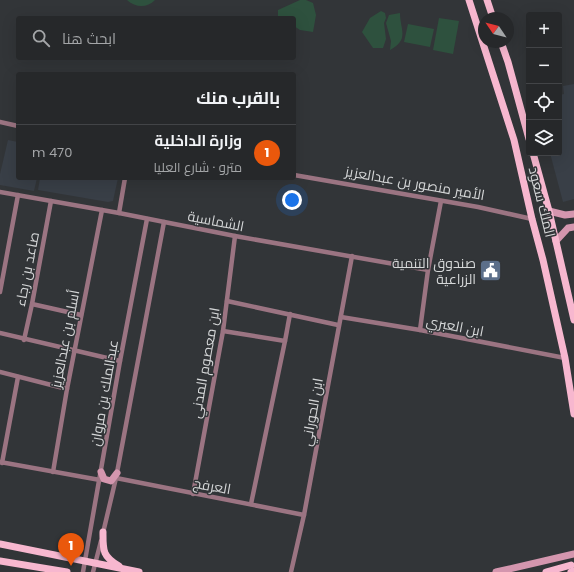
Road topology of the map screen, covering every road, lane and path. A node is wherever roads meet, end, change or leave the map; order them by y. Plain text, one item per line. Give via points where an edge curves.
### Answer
1 (469, 0) edge
2 (487, 0) edge
3 (491, 12) edge
4 (503, 48) edge
5 (0, 122) edge
6 (16, 126) edge
7 (526, 128) edge
8 (534, 156) edge
9 (296, 175) edge
10 (125, 180) edge
11 (0, 192) edge
12 (18, 196) junction
13 (51, 201) junction
14 (441, 201) junction
15 (102, 210) junction
16 (549, 211) junction
17 (119, 213) junction
18 (574, 214) edge
19 (574, 218) edge
20 (147, 219) junction
21 (532, 219) junction
22 (164, 222) junction
23 (574, 223) edge
24 (574, 227) edge
25 (235, 236) junction
26 (556, 241) junction
27 (352, 256) junction
28 (428, 270) junction
29 (1, 287) edge
30 (0, 292) edge
31 (227, 301) junction
32 (32, 304) junction
33 (290, 314) junction
34 (81, 315) junction
35 (341, 317) junction
36 (574, 320) edge
37 (338, 325) junction
38 (420, 330) junction
39 (223, 332) junction
40 (0, 333) edge
41 (24, 340) junction
42 (285, 341) junction
43 (74, 351) junction
44 (565, 358) junction
45 (120, 361) junction
46 (0, 372) edge
47 (18, 377) junction
48 (67, 389) junction
49 (574, 414) edge
50 (1, 463) edge
51 (53, 472) junction
52 (101, 472) junction
53 (117, 475) junction
54 (100, 480) junction
55 (193, 494) junction
56 (251, 504) junction
57 (304, 515) junction
58 (103, 532) junction
59 (0, 544) edge
60 (574, 554) edge
61 (0, 561) edge
62 (86, 561) junction
63 (95, 563) junction
64 (125, 569) junction
65 (38, 570) edge
66 (572, 570) edge
67 (67, 572) edge
68 (83, 572) edge
69 (93, 572) edge
70 (140, 572) edge
71 (291, 572) edge
72 (496, 572) edge
73 (546, 572) edge

1 - 21 main road, الملك سعود via 514,140
2 - 3 main road
4 - 7 main road
5 - 6 street
8 - 16 main road, الملك سعود
9 - 14 street, الأمير منصور بن عبدالعزيز
10 - 17 street
11 - 12 street, الشماسية
12 - 13 street, الشماسية
12 - 29 street
13 - 15 street, الشماسية
13 - 32 street, صاعد بن رجاء
14 - 21 street, الأمير منصور بن عبدالعزيز
14 - 28 street
15 - 17 street, الشماسية
15 - 34 street, أسلم بن عبدالعزيز
16 - 18 street via 565,215
16 - 26 main road, الملك سعود
17 - 20 street, الشماسية
19 - 23 street via 570,222
20 - 22 street, الشماسية
20 - 45 street, عبدالملك بن مروان
21 - 44 main road, الملك سعود
22 - 25 street, الشماسية
22 - 53 street, عبدالملك بن مروان
24 - 26 street via 568,228
25 - 27 street, الشماسية
25 - 31 street, ابن معصوم المدني
26 - 36 main road, الملك سعود
27 - 28 street, الشماسية
27 - 35 street, ابن الحوراني
28 - 38 street
29 - 30 street
31 - 33 street
31 - 39 street, ابن معصوم المدني
32 - 34 street
32 - 41 street, صاعد بن رجاء
33 - 37 street
33 - 42 street
34 - 43 street, أسلم بن عبدالعزيز
35 - 37 street, ابن الحوراني
35 - 38 street, ابن العبري
37 - 57 street, ابن الحوراني
38 - 44 street, ابن العبري
39 - 42 street
39 - 55 street, ابن معصوم المدني
40 - 41 street
41 - 43 street
42 - 56 street
43 - 45 street
43 - 48 street, أسلم بن عبدالعزيز
44 - 49 main road, الملك سعود
45 - 52 street, عبدالملك بن مروان
46 - 47 street
47 - 48 street
47 - 50 street
48 - 51 street, أسلم بن عبدالعزيز
50 - 51 street
51 - 54 street
52 - 53 street via 104,479 111,481
52 - 54 street, عبدالملك بن مروان
53 - 55 street, العرفج
53 - 58 street, عبدالملك بن مروان
54 - 62 street, عبدالملك بن مروان
55 - 56 street, العرفج
56 - 57 street, العرفج
57 - 71 street, ابن الحوراني
58 - 63 street, عبدالملك بن مروان
58 - 64 main road via 105,554
59 - 62 main road
60 - 72 street
61 - 65 main road
62 - 63 main road
62 - 68 street, عبدالملك بن مروان
63 - 64 main road
63 - 69 street, عبدالملك بن مروان
64 - 70 main road
65 - 67 main road
66 - 73 main road

